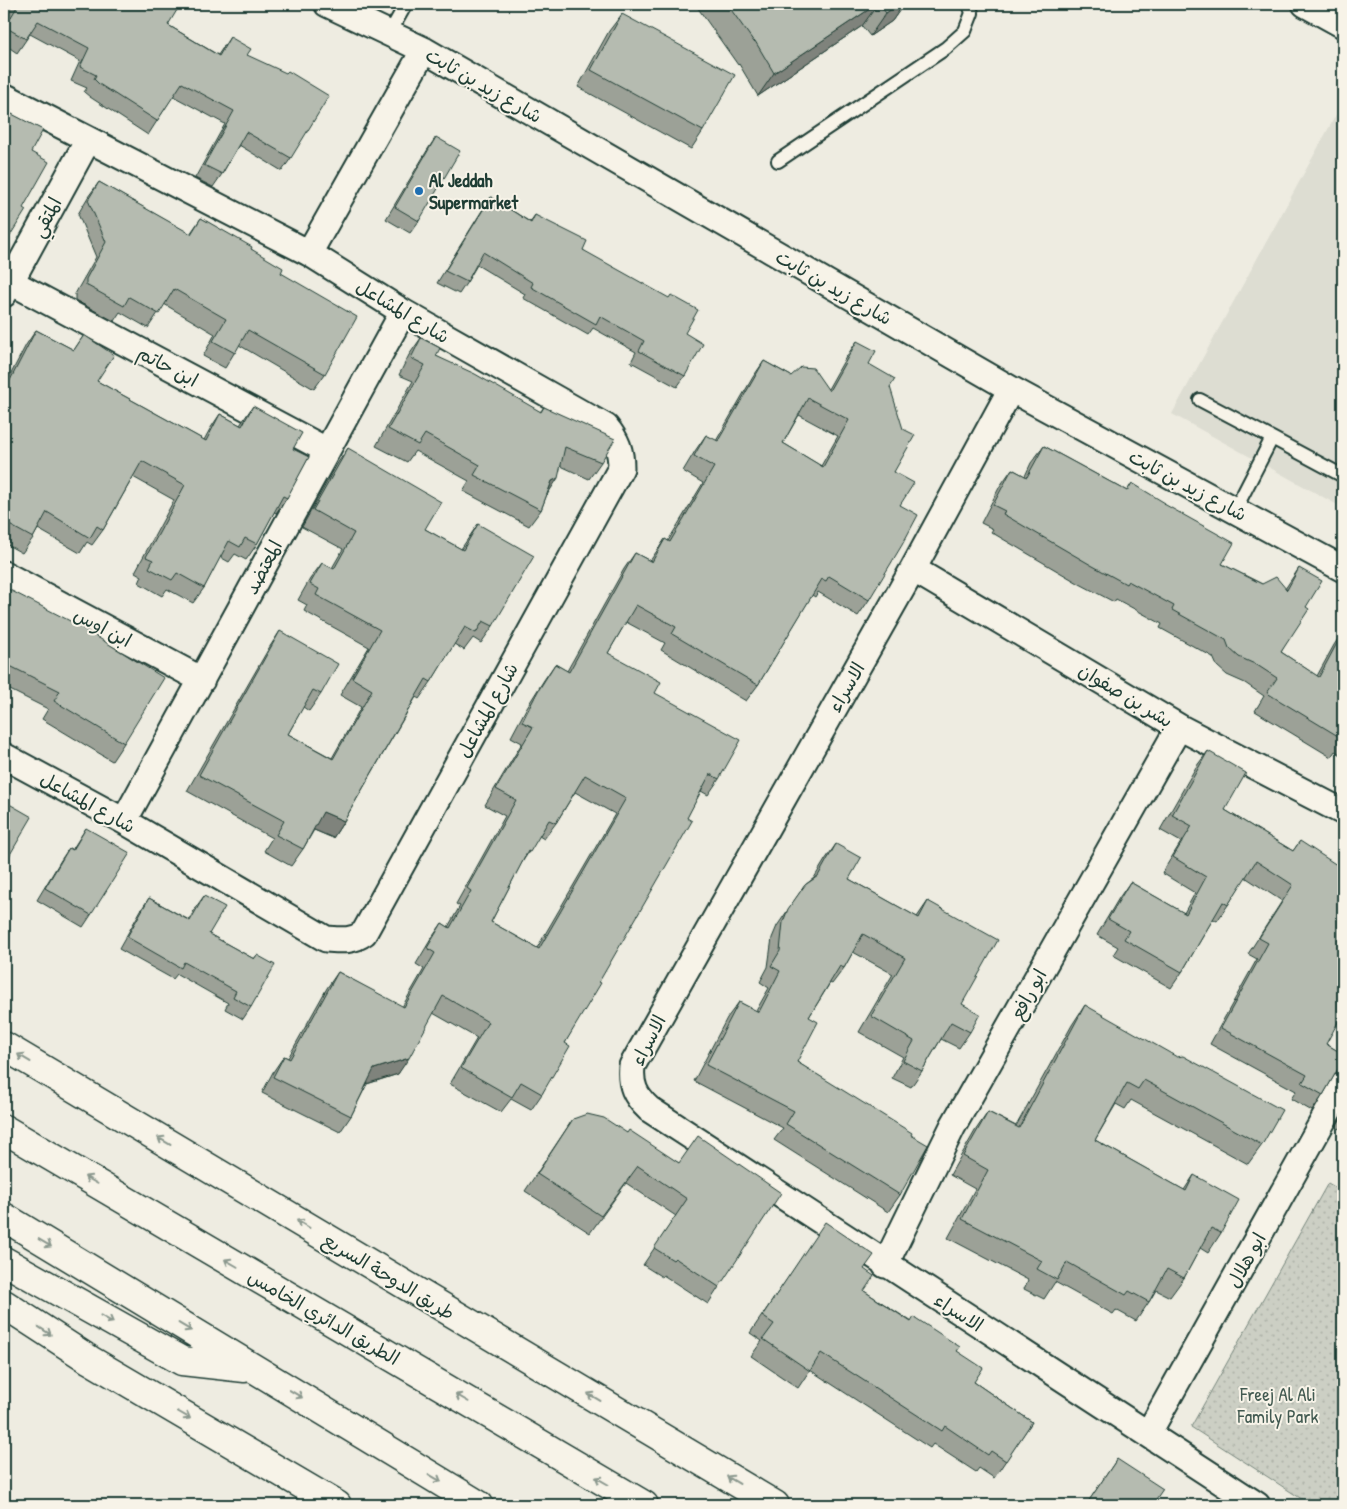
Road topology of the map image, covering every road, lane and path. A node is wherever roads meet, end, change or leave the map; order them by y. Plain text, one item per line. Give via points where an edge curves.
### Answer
1 (327, 4) edge
2 (406, 4) edge
3 (969, 4) edge
4 (1305, 4) edge
5 (1343, 25) edge
6 (389, 34) junction
7 (424, 50) junction
8 (4, 96) edge
9 (88, 140) junction
10 (778, 161) dead end
11 (308, 252) junction
12 (7, 288) edge
13 (403, 312) junction
14 (1011, 389) junction
15 (1200, 400) dead end
16 (1272, 438) junction
17 (326, 450) junction
18 (1343, 476) edge
19 (1235, 510) junction
20 (913, 568) junction
21 (1343, 569) edge
22 (4, 574) edge
23 (202, 680) junction
24 (1179, 726) junction
25 (4, 756) edge
26 (1343, 812) edge
27 (124, 821) junction
28 (4, 1046) edge
29 (1343, 1085) edge
30 (4, 1129) edge
31 (4, 1217) edge
32 (4, 1260) edge
33 (885, 1264) junction
34 (4, 1304) edge
35 (254, 1369) junction
36 (1148, 1434) junction
37 (337, 1505) edge
38 (479, 1505) edge
39 (644, 1505) edge
40 (775, 1505) edge
41 (1258, 1505) edge

1 - 6 street, شارع زيد بن ثابت
2 - 6 lane
3 - 10 lane via 972,14 964,31 946,48
4 - 5 street
6 - 7 street, شارع زيد بن ثابت
7 - 11 street
7 - 14 street, شارع زيد بن ثابت
8 - 9 street, شارع المشاعل
9 - 11 street, شارع المشاعل
9 - 12 street, المتقي
11 - 13 street, شارع المشاعل
12 - 17 street, ابن حاتم
13 - 17 street, المعتضد
13 - 27 street, شارع المشاعل via 606,427 616,438 621,468 364,933 358,938 326,939
14 - 19 street, شارع زيد بن ثابت
14 - 20 street, الاسراء
15 - 16 lane
16 - 18 lane
16 - 19 lane
17 - 23 street, المعتضد
19 - 21 street, شارع زيد بن ثابت
20 - 24 street, بشر بن صفوان
20 - 33 street, الاسراء via 632,1066 631,1078 634,1090 649,1109
22 - 23 street, ابن اوس
23 - 27 street, المعتضد
24 - 26 street, بشر بن صفوان
24 - 33 street, ابو رافع via 953,1126
25 - 27 street, شارع المشاعل
40 -> 28 main road, طريق الدوحة السريع
29 - 36 street, ابو هلال
39 -> 30 main road, الطريق الدائري الخامس
31 -> 35 main road
32 -> 35 main road via 182,1361
33 - 36 street, الاسراء
34 -> 37 main road via 90,1360
35 -> 38 main road
36 - 41 street, الاسراء

